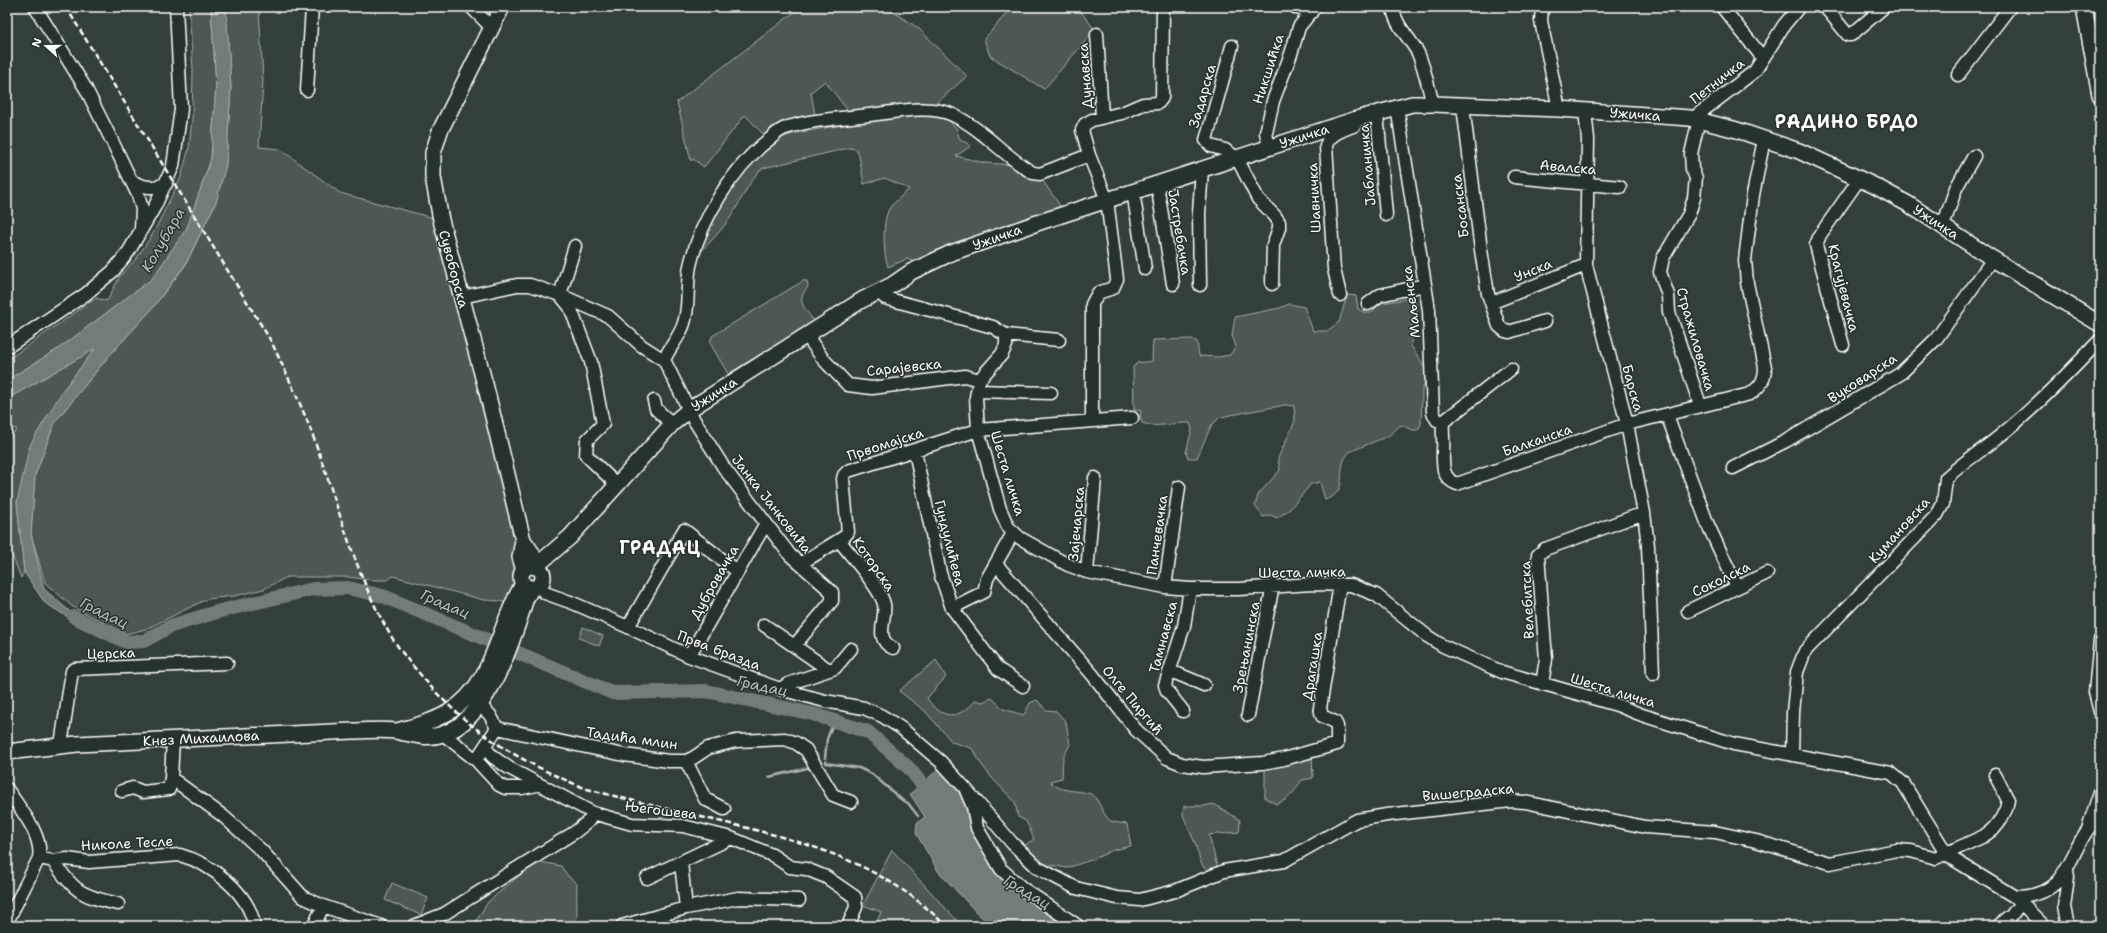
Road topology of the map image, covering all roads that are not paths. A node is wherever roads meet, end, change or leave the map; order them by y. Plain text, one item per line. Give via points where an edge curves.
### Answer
1 (35, 7) edge
2 (176, 7) edge
3 (312, 7) edge
4 (471, 7) edge
5 (502, 7) edge
6 (1164, 7) edge
7 (1295, 7) edge
8 (1393, 7) edge
9 (1542, 7) edge
10 (1722, 7) edge
11 (1800, 7) edge
12 (1824, 7) edge
13 (1884, 7) edge
14 (2010, 7) edge
15 (2084, 7) edge
16 (1313, 10) edge
17 (491, 27) junction
18 (1097, 34) dead end
19 (1232, 46) dead end
20 (1763, 58) junction
21 (1958, 75) dead end
22 (307, 90) dead end
23 (2100, 95) edge
24 (1433, 104) junction
25 (1463, 106) junction
26 (1396, 107) junction
27 (1559, 109) junction
28 (1585, 110) junction
29 (1377, 113) junction
30 (1102, 117) junction
31 (1360, 118) junction
32 (1695, 119) junction
33 (1764, 138) junction
34 (1269, 147) junction
35 (1089, 155) junction
36 (1974, 156) dead end
37 (1237, 158) junction
38 (1202, 169) junction
39 (1514, 177) dead end
40 (1860, 178) junction
41 (132, 181) junction
42 (1587, 183) junction
43 (166, 184) junction
44 (1157, 184) junction
45 (1620, 187) dead end
46 (1133, 191) junction
47 (1107, 200) junction
48 (1386, 215) dead end
49 (1943, 226) junction
50 (141, 231) junction
51 (575, 246) dead end
52 (1993, 259) junction
53 (1586, 265) junction
54 (1145, 269) dead end
55 (1173, 284) dead end
56 (1272, 284) dead end
57 (1200, 285) dead end
58 (1425, 285) junction
59 (877, 291) junction
60 (560, 295) junction
61 (1340, 295) dead end
62 (462, 298) junction
63 (1491, 303) junction
64 (1368, 304) dead end
65 (1545, 321) dead end
66 (2100, 324) edge
67 (1006, 335) junction
68 (807, 336) junction
69 (1059, 340) dead end
70 (2100, 340) edge
71 (1843, 345) dead end
72 (7, 347) edge
73 (664, 360) junction
74 (1510, 370) dead end
75 (978, 386) junction
76 (1051, 393) dead end
77 (654, 400) dead end
78 (1700, 405) junction
79 (690, 409) junction
80 (1667, 415) junction
81 (1132, 418) dead end
82 (1092, 420) junction
83 (1443, 422) junction
84 (672, 424) junction
85 (1627, 424) junction
86 (978, 430) junction
87 (915, 451) junction
88 (1733, 468) dead end
89 (1095, 478) dead end
90 (616, 485) junction
91 (1179, 487) dead end
92 (1644, 513) junction
93 (766, 523) junction
94 (1013, 533) junction
95 (839, 540) junction
96 (800, 564) junction
97 (996, 564) junction
98 (737, 571) junction
99 (1087, 572) junction
100 (1767, 573) dead end
101 (534, 577) junction
102 (1340, 584) junction
103 (1273, 586) junction
104 (1164, 587) junction
105 (1737, 588) junction
106 (1190, 589) junction
107 (952, 608) junction
108 (1688, 612) dead end
109 (764, 624) dead end
110 (628, 627) junction
111 (2100, 640) edge
112 (795, 645) junction
113 (893, 648) dead end
114 (851, 649) dead end
115 (689, 656) junction
116 (226, 663) dead end
117 (829, 670) junction
118 (1171, 671) junction
119 (1653, 674) dead end
120 (1542, 684) junction
121 (1204, 685) dead end
122 (1023, 686) dead end
123 (780, 689) junction
124 (475, 700) junction
125 (1183, 711) dead end
126 (2100, 712) edge
127 (1248, 715) dead end
128 (496, 728) junction
129 (395, 731) junction
130 (444, 734) junction
131 (173, 739) junction
132 (1337, 744) joint
133 (61, 745) junction
134 (485, 748) junction
135 (7, 752) edge
136 (1792, 755) junction
137 (476, 760) junction
138 (686, 761) junction
139 (1995, 775) dead end
140 (171, 778) junction
141 (538, 785) junction
142 (965, 788) junction
143 (7, 789) edge
144 (122, 791) dead end
145 (2100, 792) edge
146 (851, 802) dead end
147 (724, 809) dead end
148 (593, 813) junction
149 (2100, 817) edge
150 (2089, 826) junction
151 (731, 838) junction
152 (1946, 852) junction
153 (39, 858) junction
154 (53, 861) junction
155 (681, 863) junction
156 (2067, 871) junction
157 (647, 878) dead end
158 (799, 900) dead end
159 (2017, 900) junction
160 (118, 904) dead end
161 (323, 906) junction
162 (686, 908) junction
163 (7, 922) edge
164 (254, 926) edge
165 (314, 926) edge
166 (381, 926) edge
167 (414, 926) edge
168 (622, 926) edge
169 (848, 926) edge
170 (1078, 926) edge
171 (1998, 926) edge
172 (2044, 926) edge
173 (2068, 926) edge

1 - 41 street via 86,89
2 - 43 street via 181,109 173,166
3 - 22 street
4 - 17 street
5 - 17 main road, Сувоборска
6 - 30 street via 1162,98 1158,103 1143,104 1122,113
7 - 16 street
8 - 24 street via 1394,16 1412,42 1422,64
9 - 27 street via 1541,22
10 - 20 street
11 - 20 street, Петничка via 1784,25
12 - 13 street via 1848,35
14 - 21 street
15 - 23 main road
16 - 34 street, Никшићка via 1299,26 1273,101 1266,133
17 - 62 main road, Сувоборска via 440,131 433,153 436,199
18 - 30 street, Дунавска
19 - 37 street, Задарска via 1206,140 1208,145 1225,150
20 - 32 street, Петничка via 1750,76
24 - 25 main road, Ужичка
24 - 26 main road, Ужичка
25 - 27 main road, Ужичка
25 - 63 street, Босанска via 1480,250
26 - 29 main road, Ужичка
26 - 58 street, Маљенска
27 - 28 main road, Ужичка
28 - 32 main road, Ужичка
28 - 42 street, Барска via 1588,139
29 - 31 main road, Ужичка
29 - 48 street, Јабланичка
30 - 35 street via 1083,126
31 - 34 main road, Ужичка
31 - 61 street, Шавничка via 1356,125 1328,139 1326,146 1334,268
32 - 33 main road, Ужичка
32 - 78 street, Стражиловачка via 1691,154 1692,169 1696,178 1694,198 1689,214 1663,258 1660,272
33 - 40 main road, Ужичка
33 - 78 street via 1753,195 1745,260 1747,283 1765,366 1764,379 1750,394
34 - 37 main road, Ужичка
35 - 47 street
35 - 73 street via 1036,174 968,124 953,115 931,109 816,121 782,130 758,148 740,167 704,226 690,266 688,305 684,324 674,351
36 - 49 street via 1956,188
37 - 38 main road, Ужичка
37 - 56 street via 1258,199 1279,222 1273,245
38 - 44 main road, Ужичка
38 - 57 street via 1199,213
39 - 42 street, Авалска
40 - 49 main road, Ужичка
40 - 71 street, Крагујевачка via 1820,235 1816,246
41 - 43 street via 145,188
41 - 50 street via 142,209
42 - 45 street, Авалска
42 - 53 street, Барска
43 - 50 street
44 - 46 main road, Ужичка
44 - 55 street, Јастребачка
46 - 47 main road, Ужичка
46 - 54 street
47 - 59 main road, Ужичка via 950,253
47 - 82 street via 1117,279 1113,288 1098,293 1092,304
49 - 52 main road, Ужичка
50 - 72 street via 113,271 86,294
51 - 60 street
52 - 66 main road, Ужичка
52 - 88 street, Вуковарска via 1936,339 1900,374 1786,442
53 - 63 street, Унска
53 - 85 street, Барска
58 - 64 street via 1380,295
58 - 83 street, Маљенска via 1430,324 1433,413
59 - 67 street via 885,298 992,327
59 - 68 main road, Ужичка
60 - 62 street via 524,284
60 - 73 street via 608,316 642,346
60 - 90 street via 570,307 591,362 602,416 603,424 587,440 586,455
62 - 101 main road, Сувоборска via 523,540 520,557
63 - 65 street, Босанска via 1499,326 1505,331
67 - 69 street
67 - 75 street via 1006,345 1002,354
68 - 75 street, Сарајевска via 823,359 848,386 872,388 965,376
68 - 79 main road, Ужичка
70 - 136 street, Кумановска via 2002,435 1946,478 1943,504 1937,515 1805,651 1797,672
73 - 79 street, Јанка Јанковића
74 - 83 street
75 - 76 street, Сарајевска
75 - 86 street, Шеста личка
77 - 84 street via 656,409
78 - 80 street, Стражиловачка
79 - 84 main road, Ужичка
79 - 93 street, Јанка Јанковића via 724,468
80 - 85 street, Стражиловачка
80 - 105 street via 1708,526
81 - 82 street, Првомајска
82 - 86 street, Првомајска
83 - 85 street, Балканска via 1444,472 1457,484
84 - 90 main road, Ужичка
85 - 92 street, Барска
86 - 87 street, Првомајска
86 - 94 street, Шеста личка via 1000,509
87 - 95 street, Првомајска via 844,474 849,528
87 - 107 street, Гундулићева via 940,573
89 - 99 street, Зајечарска
90 - 101 main road, Ужичка via 570,537 552,563
91 - 104 street, Панчевачка
92 - 119 street, Барска via 1648,546
92 - 120 street, Велебитска via 1546,549 1538,555 1546,659
93 - 96 street, Јанка Јанковића
93 - 98 street, Дубровачка
94 - 97 street
94 - 99 street, Шеста личка via 1068,565
95 - 96 street, Првомајска
95 - 113 street, Которска via 882,599 882,635 888,646
96 - 112 street, Јанка Јанковића via 832,592 833,597
97 - 107 street via 981,594
97 - 132 street, Олге Пиргић via 1092,674 1136,730 1167,758 1182,764 1203,767 1263,763
98 - 110 street via 684,530
98 - 115 street, Дубровачка
99 - 104 street, Шеста личка
100 - 105 street, Соколска
101 - 110 street, Прва бразда via 545,593
101 - 124 main road, Кнез Михаилова via 516,609 494,667 478,686
102 - 103 street, Шеста личка
102 - 120 street, Шеста личка via 1351,585 1376,595 1443,646 1502,672
102 - 132 street, Драгашка via 1320,708 1322,716 1335,722 1337,726
103 - 106 street, Шеста личка
103 - 127 street, Зрењанинска
104 - 106 street, Шеста личка
105 - 108 street, Соколска
106 - 118 street, Тамнавска via 1184,626
107 - 122 street, Гундулићева via 998,669
109 - 112 street
110 - 115 street, Прва бразда
111 - 126 street via 2095,692
112 - 117 street
114 - 117 street via 841,663
115 - 123 street, Прва бразда
116 - 133 street, Церска via 75,669 72,671
117 - 123 street
118 - 121 street
118 - 125 street, Тамнавска via 1165,685
120 - 136 street, Шеста личка via 1617,705 1734,744
123 - 142 street, Прва бразда via 864,708 882,716 901,728 941,762
124 - 128 street via 490,715
124 - 129 main road, Кнез Михаилова via 429,722
124 - 130 main road, Кнез Михаилова via 459,724
128 - 134 street
128 - 138 street, Тадића млин via 624,755
129 - 130 main road, Кнез Михаилова via 418,737
129 - 131 main road, Кнез Михаилова
130 - 137 street
131 - 133 main road, Кнез Михаилова
131 - 140 street
133 - 135 main road, Кнез Михаилова
134 - 137 street
134 - 141 street, Његошева via 493,757
136 - 152 street, Шеста личка via 1891,773 1904,783
137 - 141 street via 499,785 505,788
138 - 146 street, Тадића млин via 708,748 736,741 785,739 806,750 833,795
138 - 147 street via 705,799
139 - 152 street, Вишеградска via 2008,800 2001,819 1984,836
140 - 144 street via 170,789 143,792 133,788
140 - 161 street via 223,816 262,851 304,897
141 - 148 street, Његошева
142 - 152 street, Вишеградска via 1012,843 1038,868 1076,888 1140,900 1158,897 1224,870 1284,861 1357,820 1511,801 1645,827 1715,832 1830,863 1897,850 1911,851 1933,858
142 - 170 street, Прва бразда via 973,807 977,828 1001,869 1022,888
143 - 153 street via 31,826 39,848
145 - 150 street
148 - 151 street, Његошева via 632,824 683,826
148 - 167 street via 587,824 575,832 444,914
149 - 150 street
150 - 156 street
151 - 155 street
151 - 169 street, Његошева via 772,855 790,867 806,868 842,887 855,897 857,902
152 - 159 street via 1955,862
153 - 154 street, Николе Тесле
153 - 163 street
154 - 160 street via 66,880 81,893
154 - 164 street, Николе Тесле via 67,859 89,862 180,855 190,858 210,867 237,893 249,907
155 - 157 street
155 - 162 street
156 - 159 street via 2042,892
156 - 173 street via 2064,907
158 - 162 street via 738,898
159 - 171 street via 2011,916
159 - 172 street
161 - 165 street
161 - 166 street
162 - 168 street

